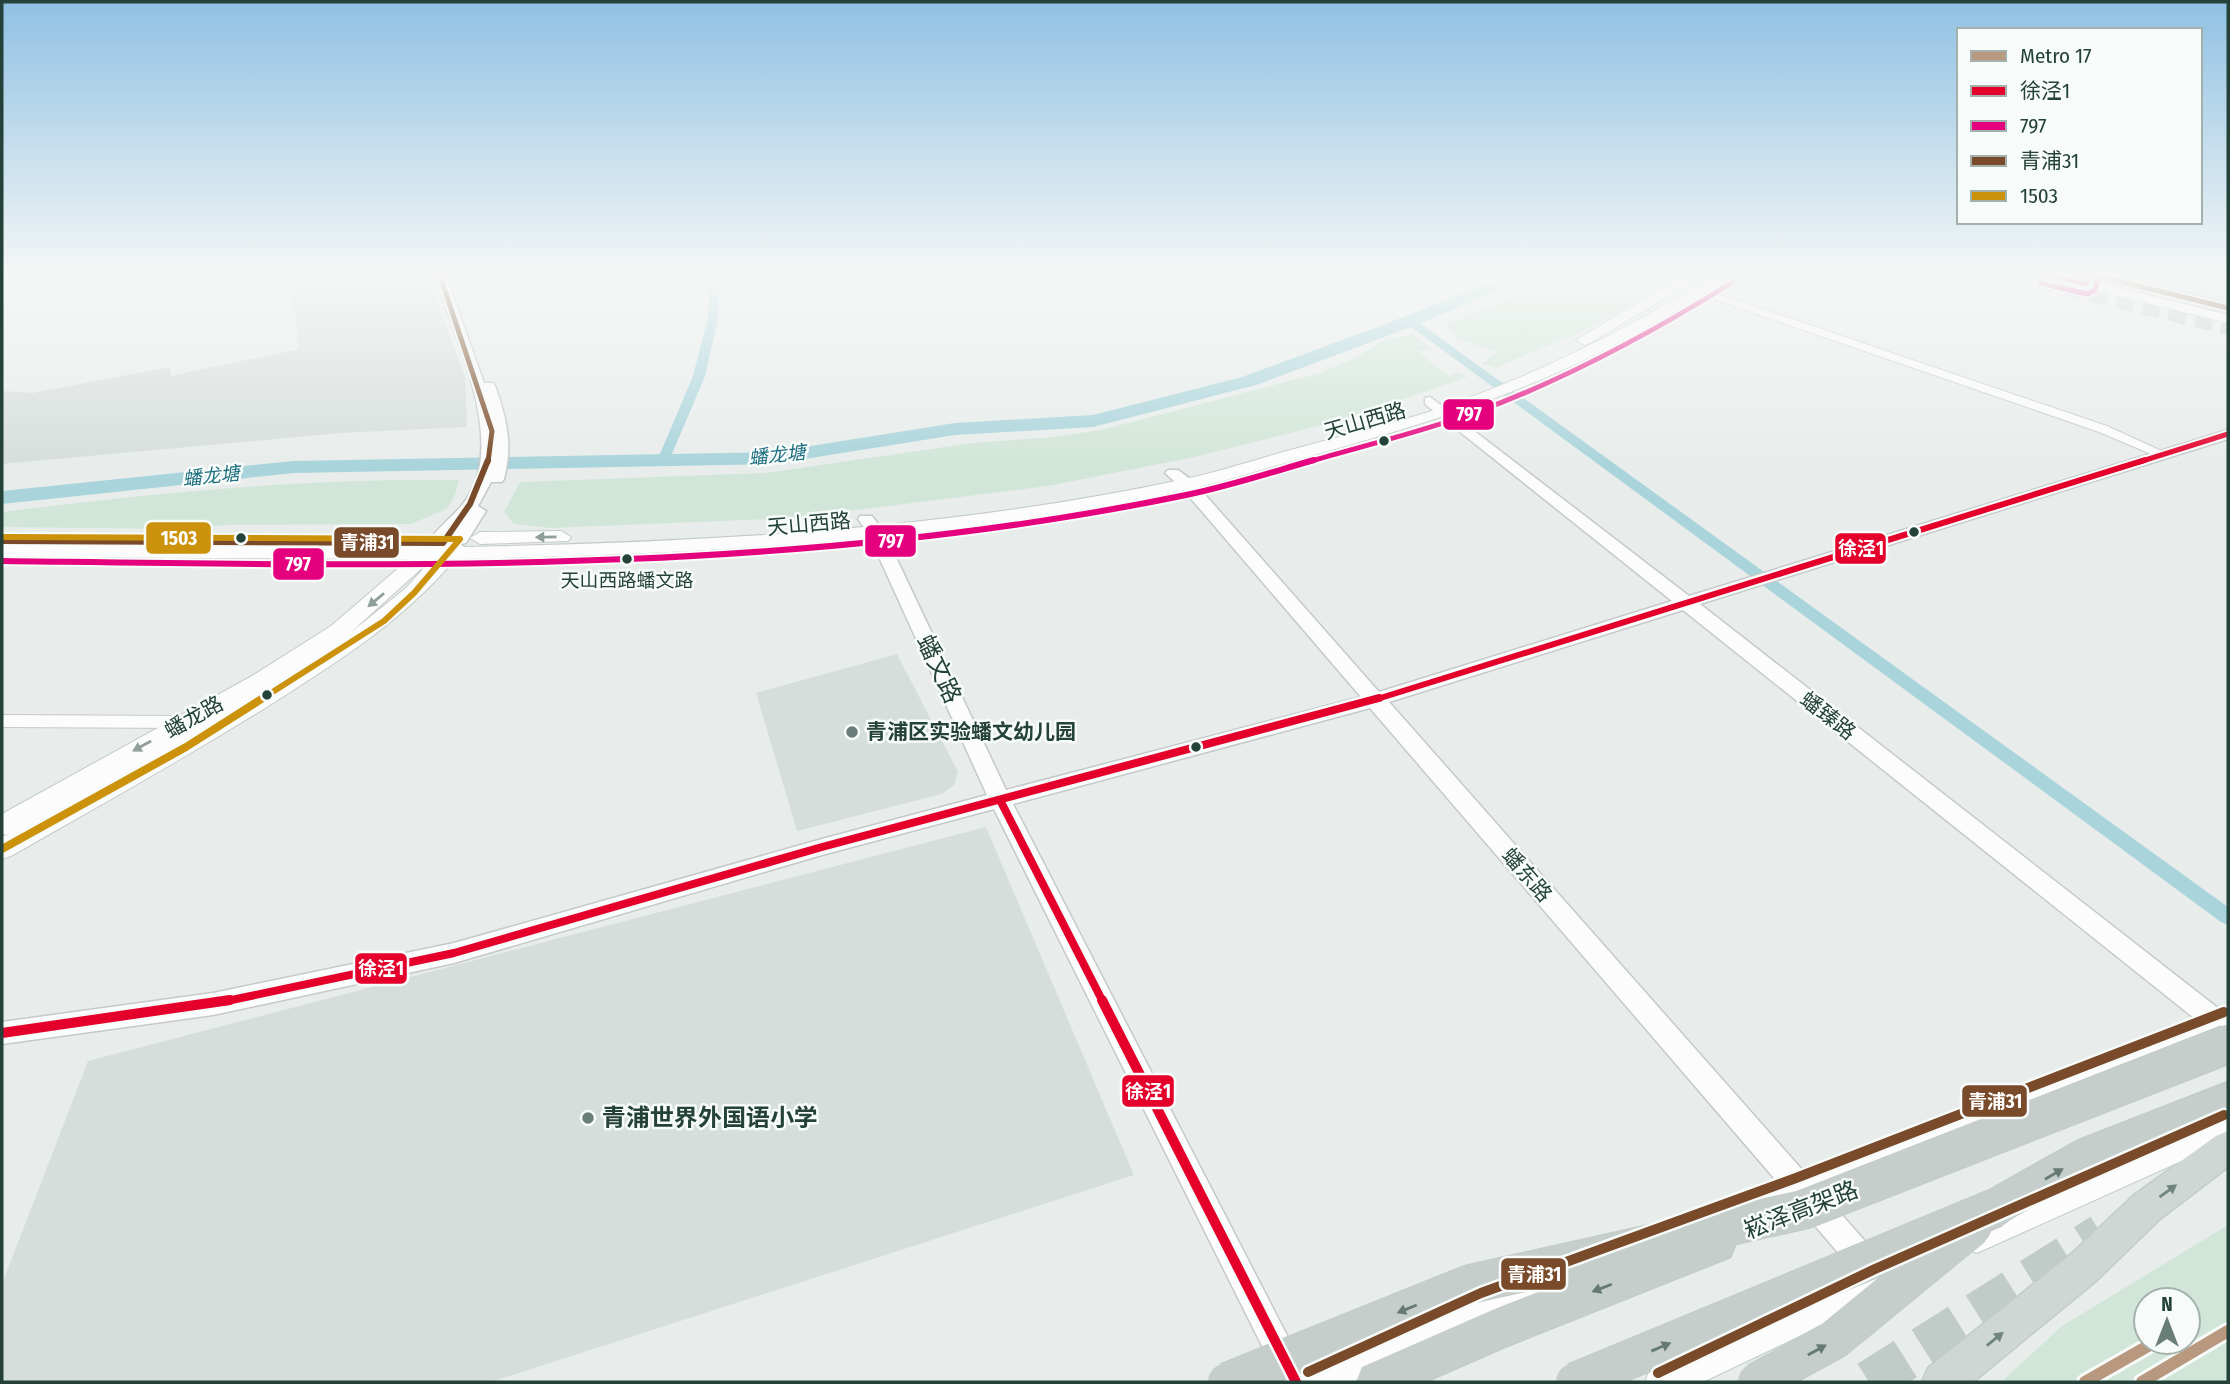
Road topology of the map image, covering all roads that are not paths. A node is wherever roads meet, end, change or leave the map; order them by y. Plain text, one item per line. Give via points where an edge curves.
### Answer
1 (461, 338) edge
2 (472, 338) edge
3 (1589, 338) edge
4 (1618, 338) edge
5 (1835, 338) edge
6 (1513, 378) junction
7 (1437, 407) junction
8 (2228, 434) edge
9 (497, 443) junction
10 (2162, 454) junction
11 (1180, 478) junction
12 (871, 525) junction
13 (2, 537) edge
14 (443, 547) junction
15 (2, 551) edge
16 (1683, 603) junction
17 (1374, 700) junction
18 (2, 721) edge
19 (186, 722) junction
20 (1000, 800) junction
21 (2, 825) edge
22 (2, 849) edge
23 (2227, 1030) edge
24 (2, 1033) edge
25 (2228, 1098) edge
26 (2228, 1125) edge
27 (2228, 1147) edge
28 (1802, 1199) junction
29 (1995, 1208) junction
30 (1879, 1279) junction
31 (1227, 1382) edge
32 (1296, 1382) edge
33 (1311, 1382) edge
34 (1377, 1382) edge
35 (1576, 1382) edge
36 (1663, 1382) edge
37 (1757, 1382) edge
38 (1942, 1382) edge

1 - 9 street
2 - 9 street via 503,429
3 - 6 main road, 天山西路
4 - 6 main road, 天山西路
5 - 10 street
6 - 7 main road, 天山西路 via 1473,386
6 - 7 main road, 天山西路 via 1496,391
7 - 11 main road, 天山西路
7 - 16 street, 蟠臻路
8 - 10 street
9 - 14 street via 489,462 487,488 458,520
10 - 16 street
11 - 12 main road, 天山西路
11 - 17 street, 蟠东路
12 - 14 main road, 天山西路
12 - 20 street, 蟠文路
13 - 14 main road, 天山西路
14 - 15 main road, 天山西路
14 -> 19 main road, 蟠龙路 via 339,631
14 - 22 main road, 蟠龙路 via 414,593 373,628 186,747
16 - 17 street
16 - 23 street, 蟠臻路
17 - 20 street
17 - 28 street, 蟠东路
18 - 19 street
19 -> 21 main road, 蟠龙路
20 - 24 street via 454,953 213,1004
20 - 32 street, 蟠文路
23 - 28 highway, 崧泽高架路, bridge
29 -> 25 highway via 2090,1153
26 - 30 main road
38 -> 27 main road via 2083,1268 2147,1207
28 - 30 street, 蟠东路
28 -> 31 highway, bridge via 1470,1284
28 - 33 main road via 1485,1303
28 -> 34 highway, 崧泽高架路, bridge
35 -> 29 highway, bridge
37 -> 29 highway, bridge via 1835,1340
30 - 36 main road

